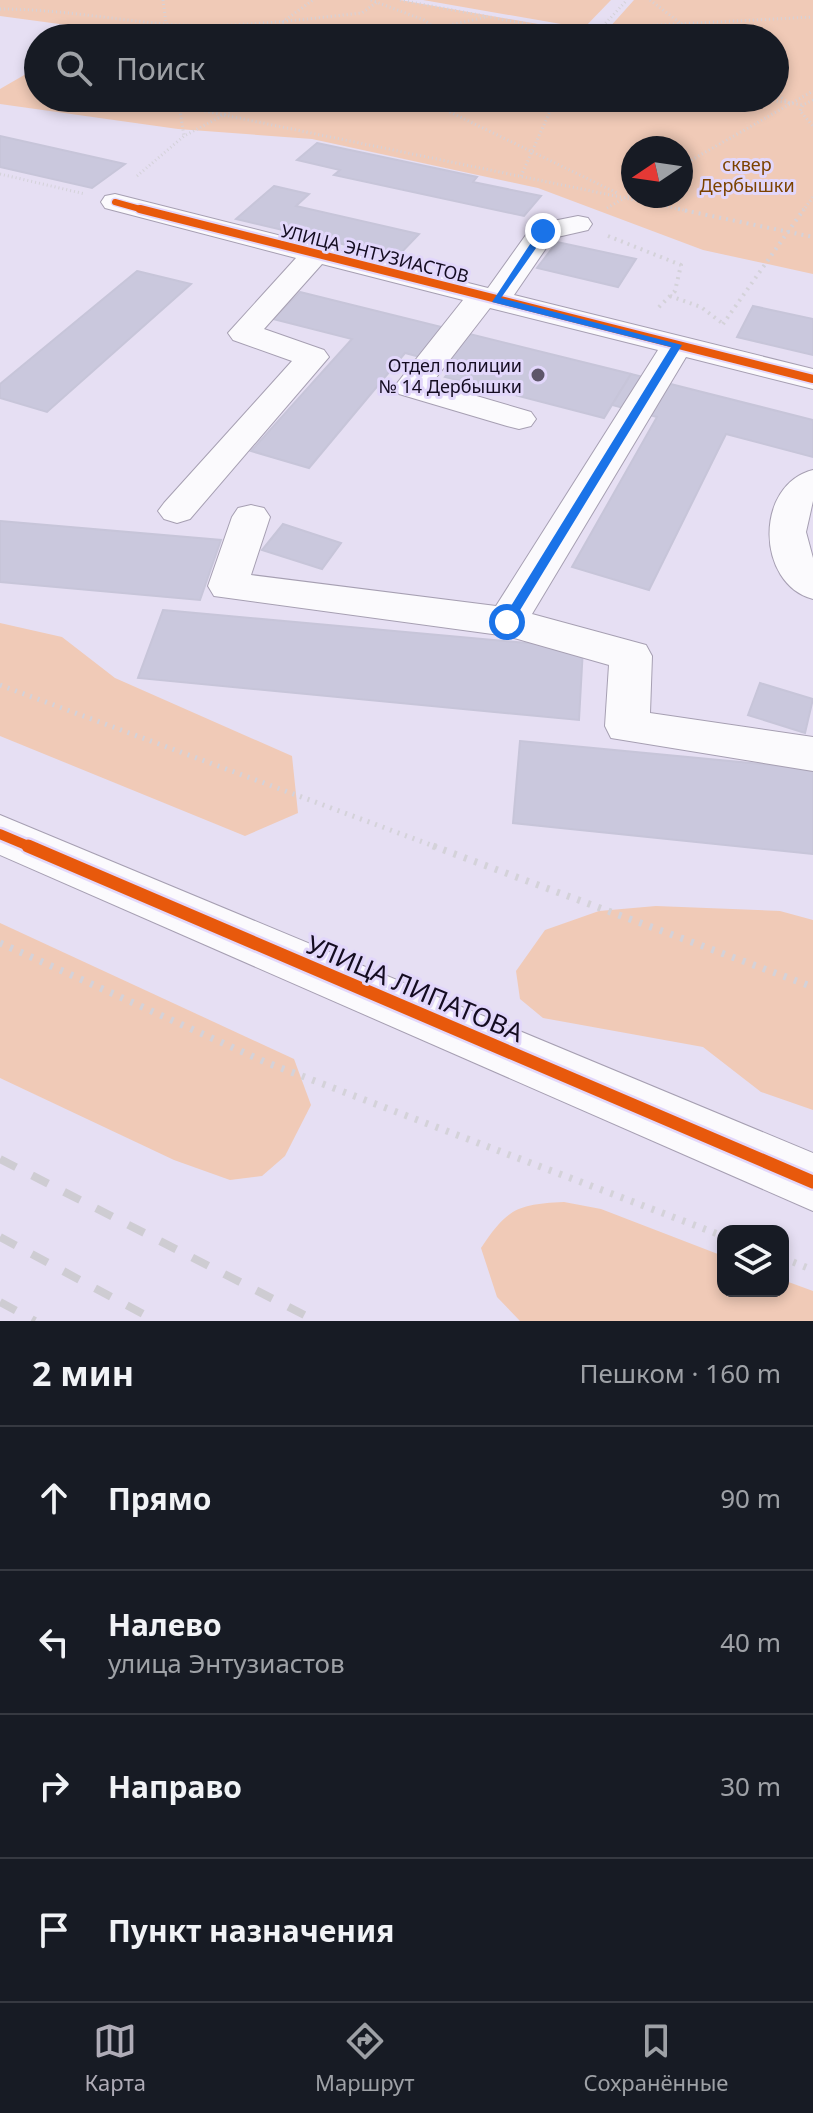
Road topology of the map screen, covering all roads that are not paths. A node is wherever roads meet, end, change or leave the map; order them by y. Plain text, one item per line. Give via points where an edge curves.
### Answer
1 (115, 202) road end
2 (578, 224) road end
3 (315, 254) junction
4 (489, 298) junction
5 (654, 312) road end
6 (579, 321) junction
7 (677, 345) junction
8 (813, 379) edge
9 (519, 419) dead end
10 (813, 481) edge
11 (177, 511) dead end
12 (251, 517) dead end
13 (813, 586) edge
14 (507, 622) junction
15 (813, 754) edge
16 (0, 834) edge
17 (813, 1182) edge

1 - 3 street, УЛИЦА ЭНТУЗИАСТОВ
2 - 4 street via 543,231
3 - 4 street, УЛИЦА ЭНТУЗИАСТОВ
3 - 11 street via 244,333 313,357
4 - 6 street, УЛИЦА ЭНТУЗИАСТОВ
4 - 9 street via 411,387
5 - 6 street via 591,299
6 - 7 street, УЛИЦА ЭНТУЗИАСТОВ
7 - 8 street, УЛИЦА ЭНТУЗИАСТОВ
7 - 14 street
10 - 13 street via 791,505 786,528 792,555
12 - 14 street via 228,586
14 - 15 street via 631,656 627,726
16 - 17 street, УЛИЦА ЛИПАТОВА

